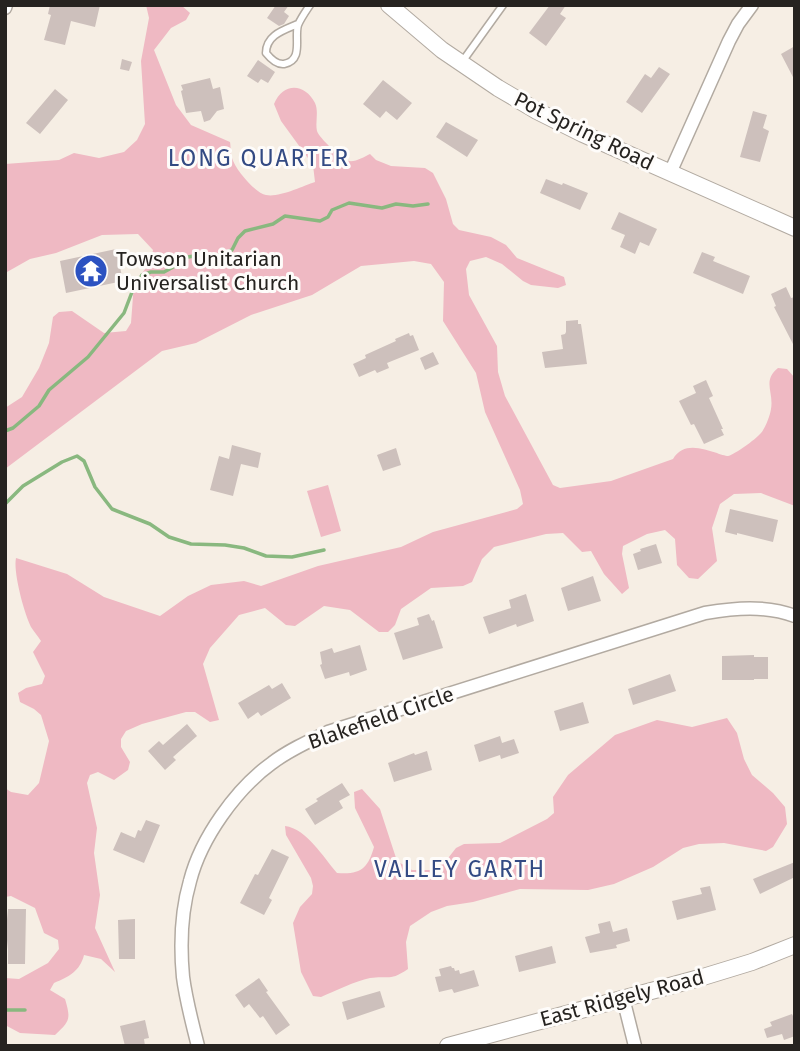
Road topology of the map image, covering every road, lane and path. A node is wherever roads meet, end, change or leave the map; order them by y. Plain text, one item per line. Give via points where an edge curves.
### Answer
1 (310, 5) edge
2 (389, 5) edge
3 (503, 5) edge
4 (752, 5) edge
5 (298, 24) junction
6 (461, 64) junction
7 (670, 173) junction
8 (795, 228) edge
9 (795, 617) edge
10 (795, 945) edge
11 (622, 998) junction
12 (198, 1046) edge
13 (448, 1046) edge
14 (635, 1046) edge

1 - 5 lane
2 - 6 street, Pot Spring Road
3 - 6 lane
4 - 7 street via 729,41
5 - 5 lane via 293,60 279,64 271,59 266,46 277,33
6 - 7 street, Pot Spring Road via 559,122
7 - 8 street, Pot Spring Road
9 - 12 street, Blakefield Circle via 758,608 705,613 328,732 271,764 223,814 190,879 181,944
10 - 11 street, East Ridgely Road via 727,970
11 - 13 street, East Ridgely Road
11 - 14 street

